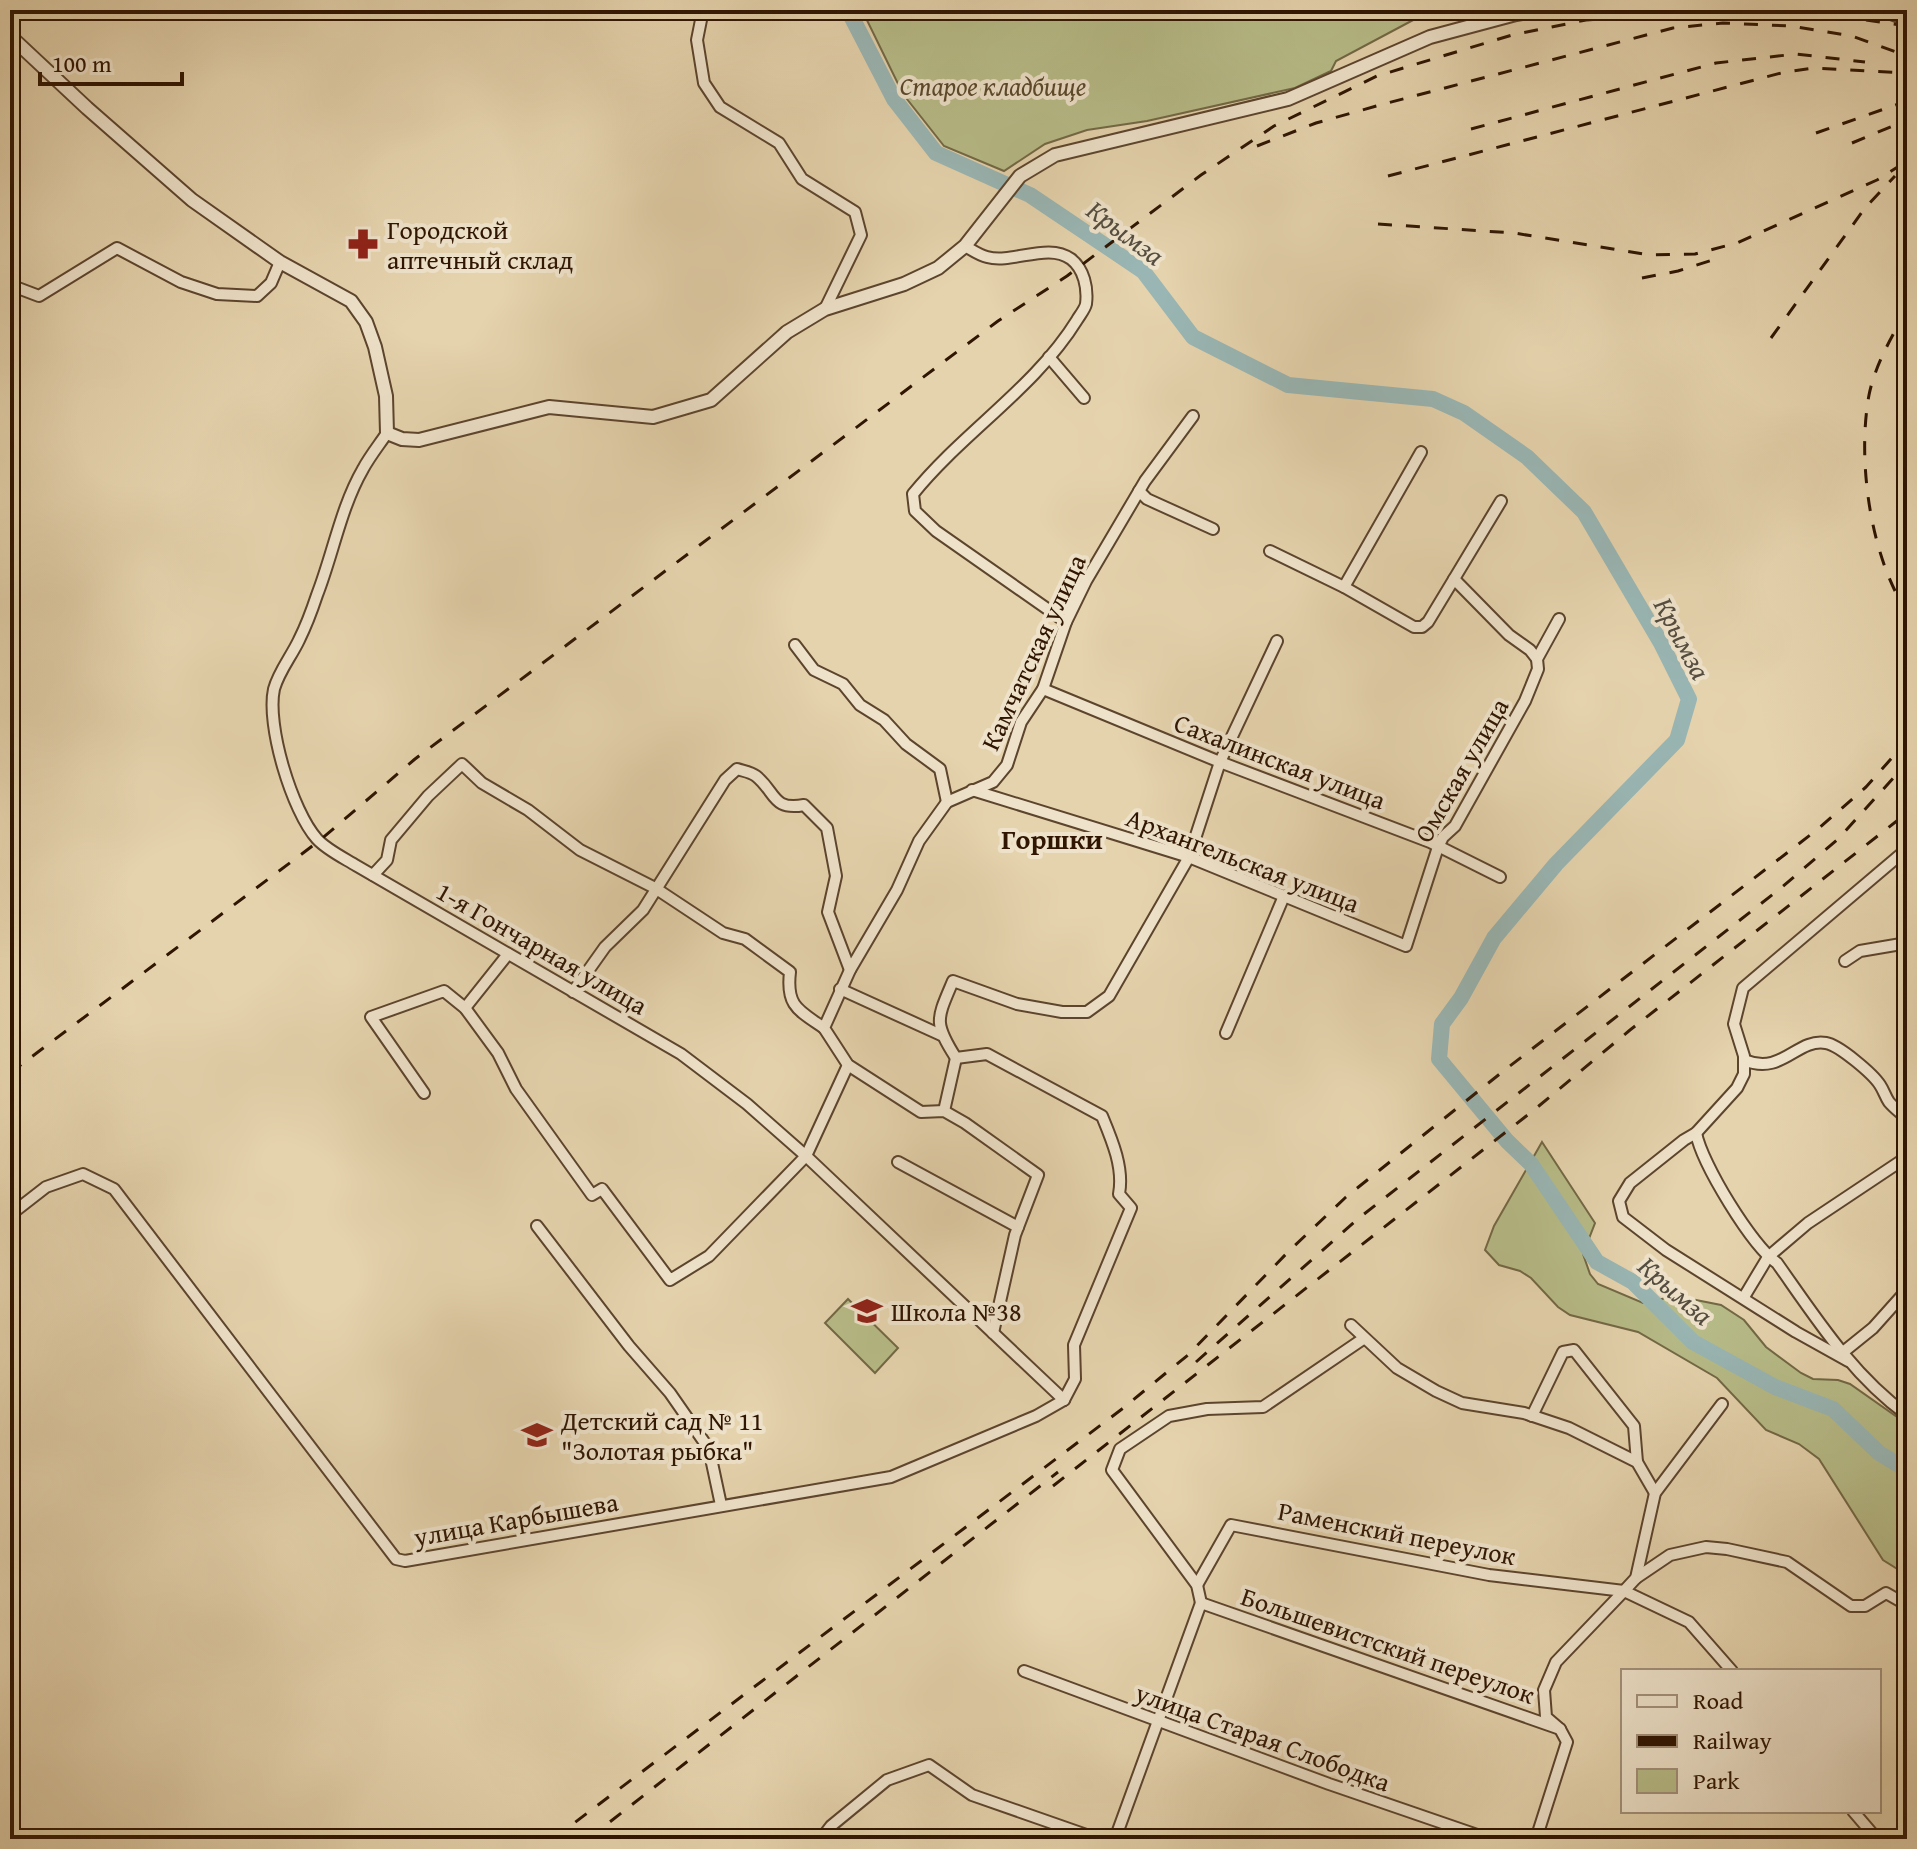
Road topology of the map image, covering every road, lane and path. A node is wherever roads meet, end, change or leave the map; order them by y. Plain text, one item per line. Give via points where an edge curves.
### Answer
1 (703, 10) edge
2 (1540, 10) edge
3 (1883, 10) edge
4 (1907, 19) edge
5 (10, 36) edge
6 (965, 246) junction
7 (280, 262) junction
8 (10, 285) edge
9 (825, 309) junction
10 (1049, 357) junction
11 (1084, 398) dead end
12 (1193, 416) dead end
13 (387, 433) junction
14 (1421, 452) dead end
15 (1139, 491) junction
16 (1501, 501) dead end
17 (1213, 529) dead end
18 (1270, 551) dead end
19 (1454, 579) junction
20 (1344, 587) junction
21 (1559, 619) dead end
22 (1066, 622) junction
23 (1277, 641) dead end
24 (795, 645) dead end
25 (1537, 659) junction
26 (1043, 689) junction
27 (1220, 762) junction
28 (972, 790) junction
29 (947, 802) junction
30 (1438, 847) junction
31 (1907, 849) edge
32 (1189, 857) junction
33 (373, 875) junction
34 (1500, 877) dead end
35 (655, 888) junction
36 (1284, 896) junction
37 (1907, 943) edge
38 (1406, 946) joint
39 (508, 954) junction
40 (1845, 961) dead end
41 (850, 970) junction
42 (840, 989) junction
43 (573, 992) junction
44 (465, 1008) junction
45 (824, 1028) junction
46 (1226, 1033) dead end
47 (941, 1035) junction
48 (956, 1058) junction
49 (1744, 1060) junction
50 (848, 1065) junction
51 (424, 1093) dead end
52 (944, 1111) junction
53 (1907, 1119) edge
54 (1696, 1133) junction
55 (806, 1156) junction
56 (1907, 1157) edge
57 (898, 1162) dead end
58 (10, 1215) edge
59 (537, 1226) dead end
60 (1018, 1227) junction
61 (1768, 1257) junction
62 (1907, 1290) edge
63 (1744, 1297) junction
64 (1351, 1325) dead end
65 (993, 1333) junction
66 (1363, 1339) junction
67 (1845, 1357) junction
68 (1064, 1400) junction
69 (1722, 1404) dead end
70 (1907, 1415) edge
71 (1532, 1416) junction
72 (1637, 1462) junction
73 (1655, 1493) junction
74 (721, 1505) junction
75 (1636, 1578) junction
76 (1197, 1585) junction
77 (1624, 1591) junction
78 (1201, 1603) junction
79 (1907, 1605) edge
80 (1730, 1669) edge
81 (1024, 1671) dead end
82 (1158, 1722) junction
83 (1560, 1729) junction
84 (1855, 1813) edge
85 (821, 1839) edge
86 (1098, 1839) edge
87 (1115, 1839) edge
88 (1489, 1839) edge
89 (1536, 1839) edge
90 (1877, 1839) edge

1 - 9 street via 697,40 704,83 720,107 779,143 802,179 855,212 861,235
2 - 6 street via 1430,37 1288,99 1055,155 1020,176
3 - 4 street
5 - 7 street via 192,200
6 - 9 street via 938,268 904,284
6 - 10 street via 986,257 1056,253 1083,272 1086,305
7 - 8 street via 271,283 257,296 217,294 181,282 117,248 39,296
7 - 13 street via 359,310 386,396
9 - 13 street via 787,332 711,400 653,417 549,407 419,440
10 - 11 street
10 - 22 street via 913,494 915,511 936,531
12 - 15 street, Камчатская улица
13 - 33 street, 1-я Гончарная улица via 363,469 317,596 273,692 283,767 301,815 319,841
14 - 20 street
15 - 17 street
15 - 22 street, Камчатская улица
16 - 19 street
18 - 20 street
19 - 20 street via 1422,627
19 - 25 street
21 - 25 street, Омская улица
22 - 26 street, Камчатская улица
23 - 27 street
24 - 29 street via 814,670 843,684 860,705 940,769
25 - 30 street, Омская улица via 1525,701
26 - 27 street, Сахалинская улица
26 - 28 street, Камчатская улица via 1021,722 1007,765 993,782
27 - 30 street, Сахалинская улица
27 - 32 street
28 - 29 street, Камчатская улица
28 - 32 street, Архангельская улица
29 - 41 street, Камчатская улица via 919,841
30 - 34 street, Сахалинская улица
30 - 38 street, Омская улица
31 - 49 street via 1743,988 1734,1024
32 - 36 street, Архангельская улица
32 - 47 street via 1109,996 1087,1012 1017,1004 953,981 939,1016
33 - 35 street via 387,860 391,840 462,764 580,850
33 - 39 street, 1-я Гончарная улица
35 - 41 street via 725,780 737,769 754,774 777,802 790,808 804,805 827,828 836,876 828,912
35 - 43 street via 643,910 605,947
35 - 45 street via 723,933 745,939 790,972 791,1002
36 - 38 street, Архангельская улица
36 - 46 street
37 - 40 street via 1860,951
39 - 43 street, 1-я Гончарная улица
39 - 44 street
41 - 42 street, Камчатская улица
42 - 45 street, Камчатская улица
42 - 47 street
43 - 55 street, 1-я Гончарная улица via 681,1054
44 - 51 street via 444,991 371,1017
44 - 55 street via 592,1195 602,1189 670,1280 709,1256
45 - 50 street
47 - 48 street
48 - 52 street
48 - 68 street via 987,1054 1102,1116 1111,1139 1122,1180 1119,1194 1131,1208 1074,1345 1075,1379
49 - 53 street via 1766,1065 1826,1043 1874,1077
49 - 54 street via 1737,1088
50 - 52 street via 921,1112
50 - 55 street
52 - 60 street via 1038,1175
54 - 61 street via 1719,1183
54 - 63 street via 1630,1183 1620,1209 1631,1225 1666,1250
55 - 65 street, 1-я Гончарная улица
56 - 61 street via 1808,1223
57 - 60 street
58 - 74 street, улица Карбышева via 46,1187 83,1174 114,1189 396,1559
59 - 74 street via 709,1449
60 - 65 street
61 - 63 street
61 - 67 street
62 - 67 street
63 - 67 street
64 - 66 street
65 - 68 street, 1-я Гончарная улица
66 - 71 street via 1397,1368 1462,1403
66 - 76 street via 1263,1407 1169,1416 1120,1449 1112,1470
67 - 70 street via 1881,1397
68 - 74 street, улица Карбышева via 891,1477
69 - 73 street
71 - 72 street
71 - 72 street via 1563,1352 1574,1350 1634,1426
72 - 73 street
73 - 75 street
75 - 77 street
75 - 79 street via 1670,1555 1706,1547 1727,1549 1787,1562 1851,1606 1865,1606 1886,1593
76 - 77 street, Раменский переулок via 1231,1525 1489,1575
76 - 78 street
77 - 80 street via 1689,1622
77 - 83 street via 1556,1662 1544,1690 1546,1717
78 - 82 street
78 - 83 street, Большевистский переулок
81 - 82 street, улица Старая Слободка
82 - 87 street
82 - 88 street, улица Старая Слободка
83 - 89 street via 1567,1742
84 - 90 street
85 - 86 street via 887,1780 929,1765 972,1795

